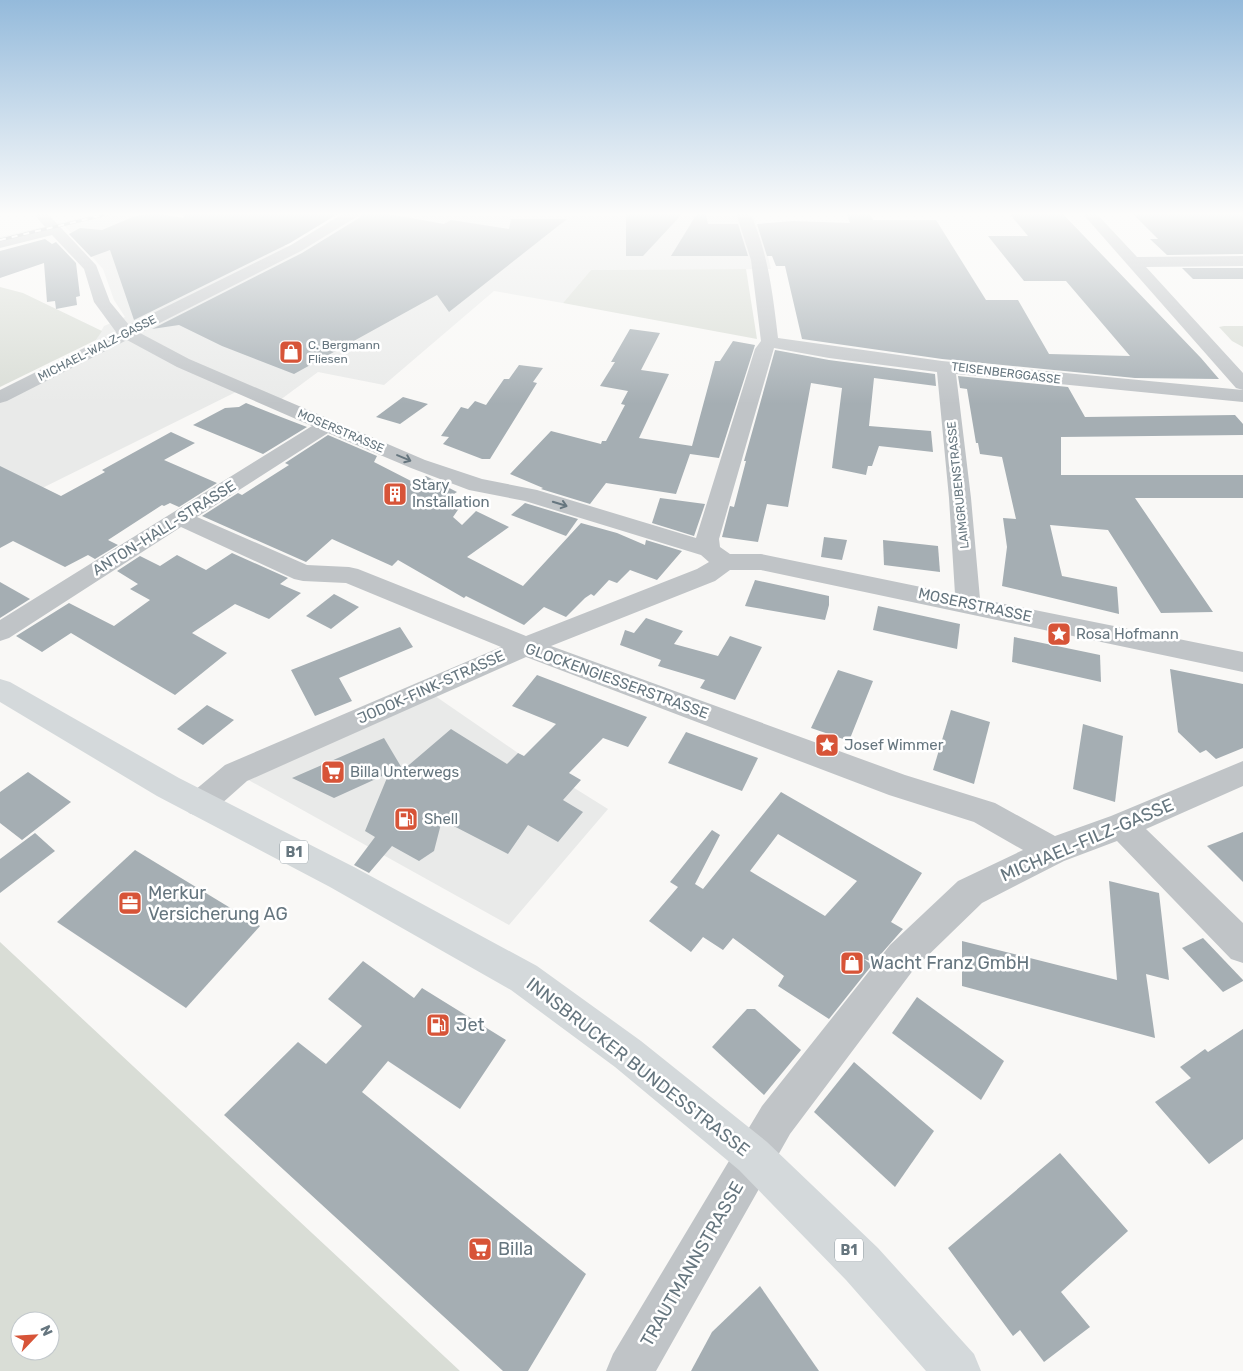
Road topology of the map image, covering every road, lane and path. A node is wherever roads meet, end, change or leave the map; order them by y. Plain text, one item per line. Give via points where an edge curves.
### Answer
1 (94, 277) edge
2 (238, 277) edge
3 (761, 277) edge
4 (1147, 277) edge
5 (127, 333) junction
6 (770, 342) junction
7 (946, 366) junction
8 (1243, 384) edge
9 (1243, 396) edge
10 (0, 397) edge
11 (328, 424) junction
12 (179, 518) junction
13 (717, 556) junction
14 (968, 603) junction
15 (0, 632) edge
16 (524, 647) junction
17 (1243, 662) edge
18 (0, 689) edge
19 (1243, 773) edge
20 (200, 804) junction
21 (1122, 825) junction
22 (1053, 851) junction
23 (1243, 947) edge
24 (753, 1156) junction
25 (630, 1371) edge
26 (958, 1371) edge

1 - 5 street, MOSERSTRASSE via 102,302
2 - 5 street, MICHAEL-WALZ-GASSE
3 - 6 street
4 - 8 street
5 - 10 street, MICHAEL-WALZ-GASSE
5 - 11 street, MOSERSTRASSE via 183,363
6 - 7 street, TEISENBERGGASSE via 836,354
6 - 13 street via 764,349 706,539
7 - 9 street, TEISENBERGGASSE via 1036,378
7 - 14 street, LAIMGRUBENSTRASSE
11 - 12 street, ANTON-HALL-STRASSE
11 -> 13 street, MOSERSTRASSE via 418,464 477,485 529,495
12 - 15 street, ANTON-HALL-STRASSE
12 - 16 street, GLOCKENGIESSERSTRASSE via 303,573 349,575
13 - 14 street, MOSERSTRASSE
13 - 16 street, JODOK-FINK-STRASSE via 706,575
14 - 17 street, MOSERSTRASSE
16 - 20 street, JODOK-FINK-STRASSE via 236,773
16 - 22 street, GLOCKENGIESSERSTRASSE via 900,786 984,812
18 - 20 main road, INNSBRUCKER BUNDESSTRASSE / B1
19 - 21 street, MICHAEL-FILZ-GASSE
20 - 24 main road, INNSBRUCKER BUNDESSTRASSE / B1 via 342,877 524,978 628,1054
21 - 22 street, MICHAEL-FILZ-GASSE
21 - 23 street
22 - 24 street, MICHAEL-FILZ-GASSE via 970,892 902,958 776,1120
24 - 25 street, TRAUTMANNSTRASSE
24 - 26 main road, INNSBRUCKER BUNDESSTRASSE / B1 via 862,1264

